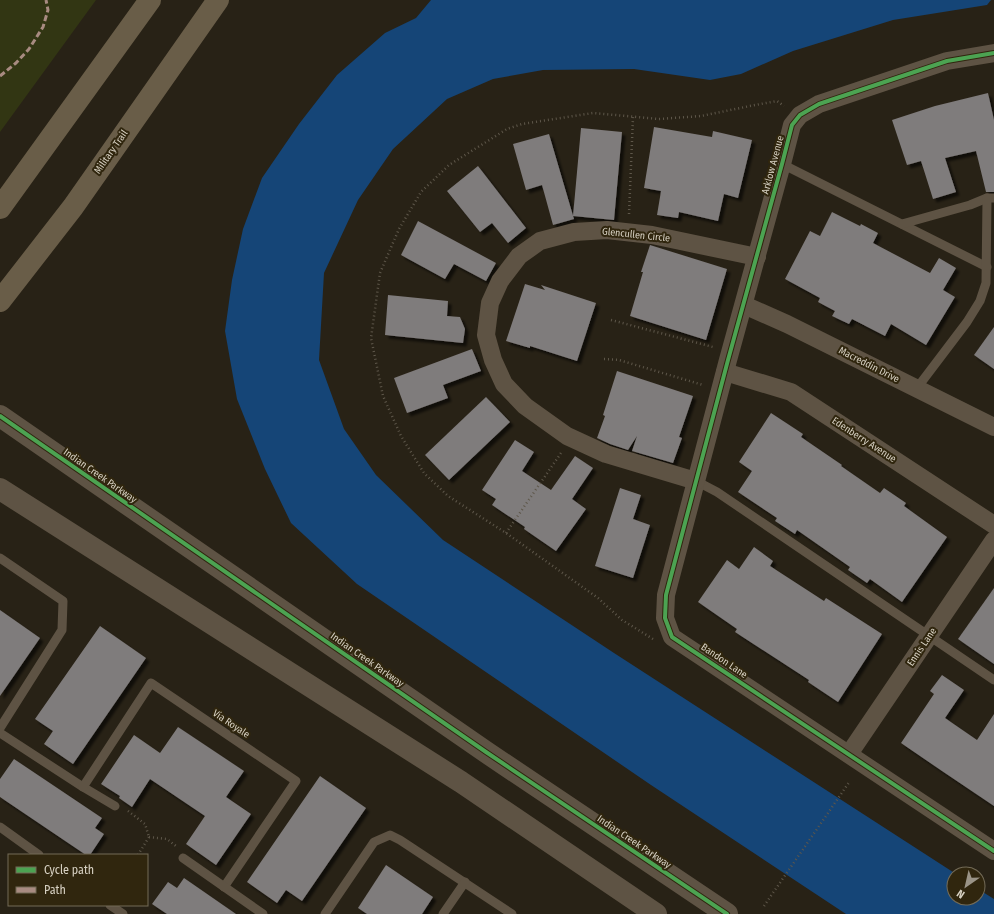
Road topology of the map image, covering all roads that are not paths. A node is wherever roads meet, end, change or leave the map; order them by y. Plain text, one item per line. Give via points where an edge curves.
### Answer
1 (150, 0) edge
2 (218, 0) edge
3 (994, 53) edge
4 (782, 164) junction
5 (991, 198) edge
6 (0, 208) edge
7 (902, 224) junction
8 (757, 257) junction
9 (987, 267) junction
10 (0, 301) edge
11 (744, 305) junction
12 (725, 372) junction
13 (917, 388) junction
14 (0, 416) edge
15 (994, 427) edge
16 (696, 482) junction
17 (0, 488) edge
18 (994, 525) edge
19 (994, 540) edge
20 (0, 559) edge
21 (929, 636) junction
22 (994, 680) edge
23 (0, 728) edge
24 (0, 733) edge
25 (849, 754) junction
26 (83, 787) junction
27 (115, 806) road end
28 (0, 827) edge
29 (994, 851) edge
30 (38, 854) edge
31 (183, 858) road end
32 (465, 882) junction
33 (224, 887) junction
34 (111, 906) edge
35 (123, 914) edge
36 (263, 914) edge
37 (325, 914) edge
38 (444, 914) edge
39 (512, 914) edge
40 (656, 914) edge
41 (727, 914) edge

1 - 6 main road
2 - 10 main road, Military Trail via 73,207
3 - 4 street, Arklow Avenue via 947,61 819,104 800,115 792,125
4 - 7 lane
4 - 8 street, Arklow Avenue
5 - 7 lane
5 - 9 lane
7 - 9 lane
8 - 11 street, Arklow Avenue
8 - 16 street, Glencullen Circle via 652,235 607,230 574,232 540,241 519,256 500,281 490,303 486,335 492,360 504,384 525,406 567,436 606,454
9 - 13 lane via 986,283 980,301
11 - 12 street, Arklow Avenue
11 - 13 street, Macreddin Drive
12 - 16 street, Bandon Lane
12 - 18 street, Edenberry Avenue via 791,392
13 - 15 street, Macreddin Drive
14 - 41 street, Indian Creek Parkway via 486,752
16 - 21 lane via 723,496
16 - 25 street, Bandon Lane via 666,595 665,618 672,637
17 - 40 street via 462,782
19 - 21 street, Ennis Lane
20 - 23 lane via 63,601 62,630
21 - 22 lane
21 - 25 street, Ennis Lane
24 - 26 lane
25 - 29 street, Bandon Lane
26 - 27 lane
26 - 33 lane, Via Royale via 151,683 296,781
28 - 30 lane
31 - 33 lane
32 - 37 lane via 390,835 374,842
32 - 38 lane
32 - 39 lane
33 - 36 lane
34 - 35 lane

